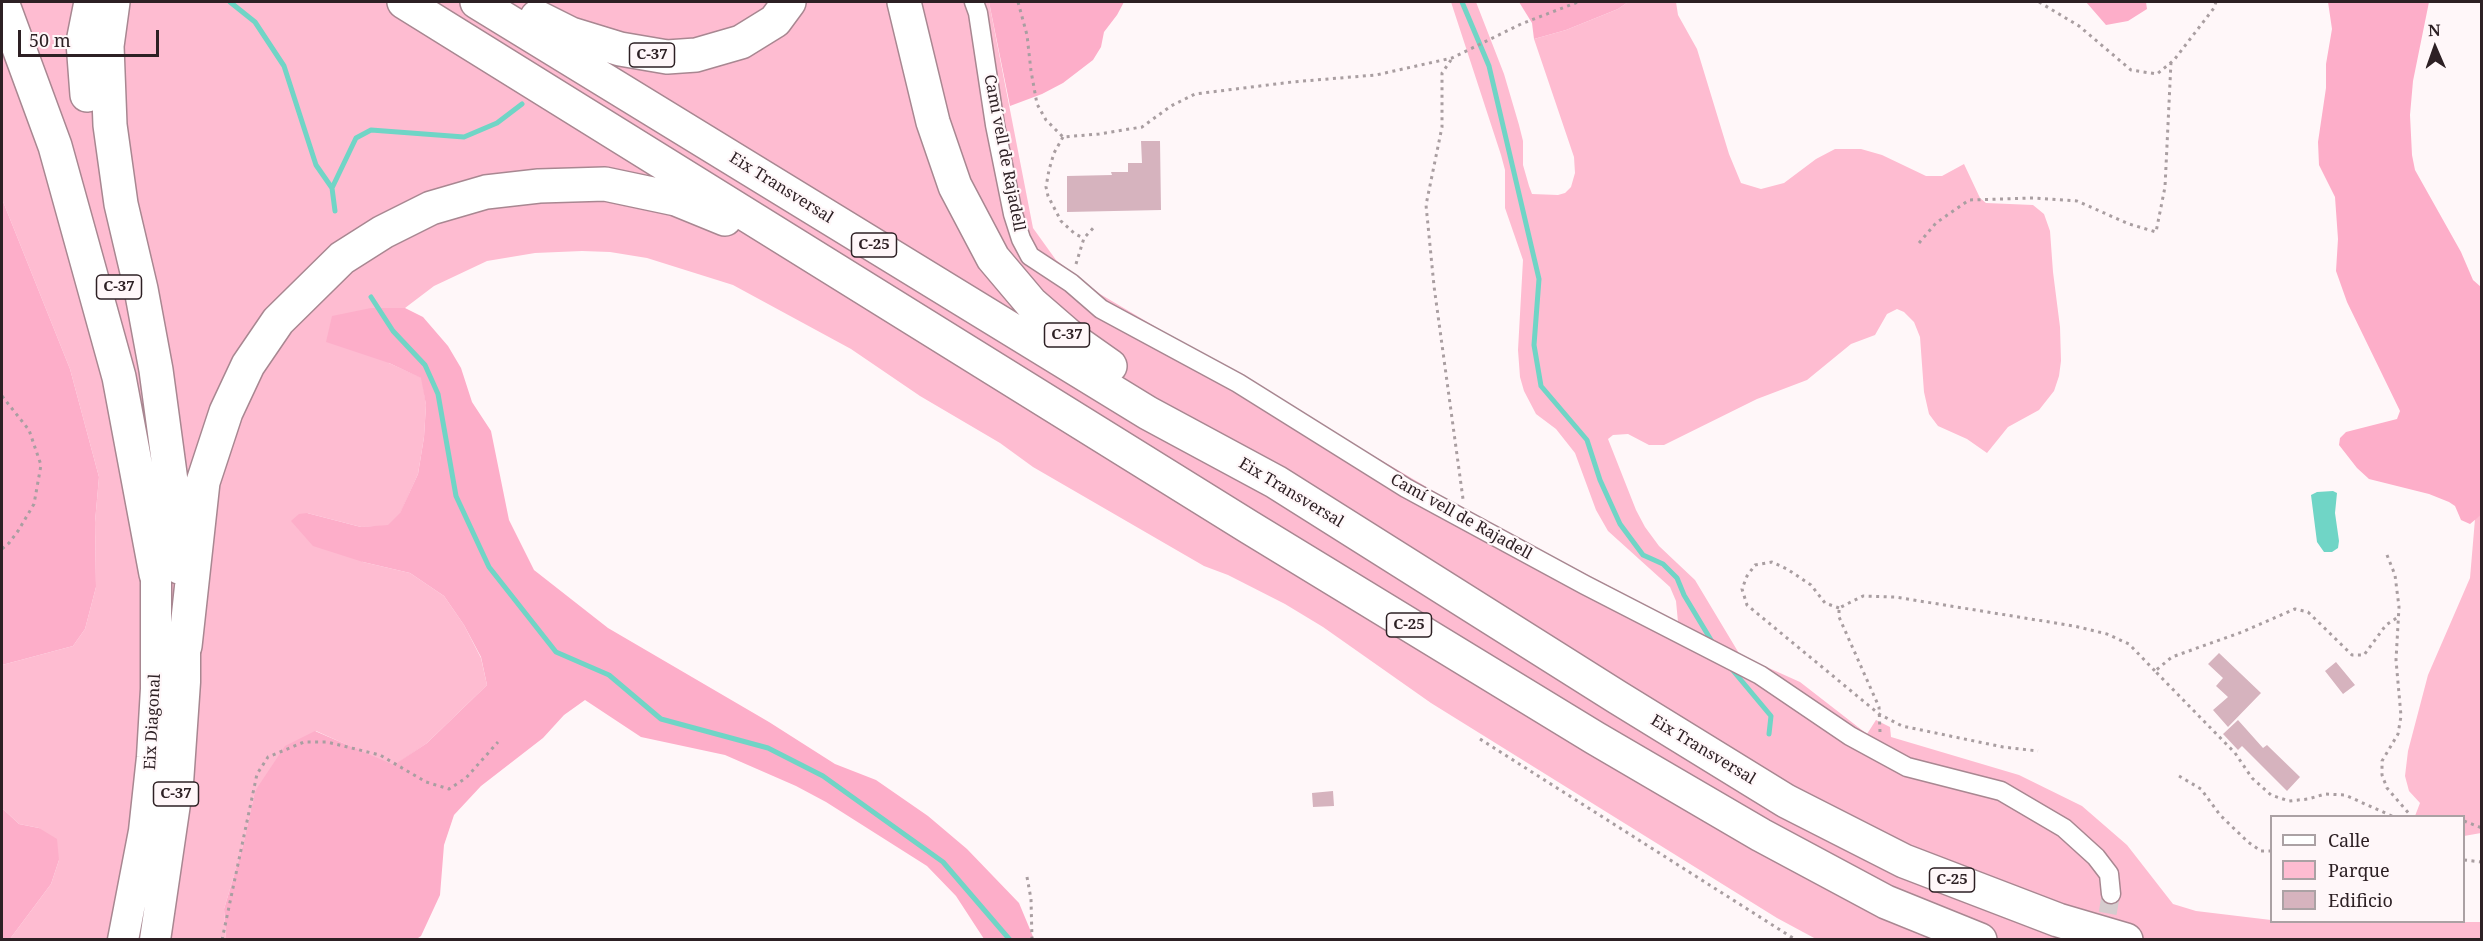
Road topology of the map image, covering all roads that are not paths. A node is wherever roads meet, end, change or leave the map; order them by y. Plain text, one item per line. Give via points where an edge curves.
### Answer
1 (2, 2) edge
2 (91, 2) edge
3 (113, 2) edge
4 (404, 2) edge
5 (477, 2) edge
6 (507, 2) edge
7 (789, 2) edge
8 (904, 2) edge
9 (974, 2) edge
10 (853, 280) junction
11 (1276, 482) junction
12 (156, 574) junction
13 (185, 646) junction
14 (2111, 894) tunnel mouth
15 (123, 939) edge
16 (155, 939) edge
17 (1980, 939) edge
18 (2127, 939) edge

1 - 12 highway via 55,146 119,377
2 - 12 highway, C-37 via 83,42 89,124 101,207 137,372 150,459
3 - 13 highway, C-37 via 107,46 110,125 121,204 156,370 173,496
4 - 10 highway, C-25
5 - 11 highway, Eix Transversal / C-25 via 1148,413
6 - 7 highway, C-37 via 571,34 620,49 668,57 696,55 741,42 775,21
8 - 11 highway, C-37 via 933,122 955,186 993,258 1031,303 1076,342
9 - 14 street, Camí vell de Rajadell via 1013,214 1030,256 1101,309 1238,383 1406,488 1760,675 1850,736 1907,767 2001,791 2064,828 2109,874
10 - 13 highway, C-37 via 764,243 722,217 676,199 605,184 486,192 431,207 383,232 342,258 278,321 248,365 226,412 203,482
10 - 17 highway, C-25 via 1595,738 1761,835 1886,902
11 - 18 highway, Eix Transversal / C-25 via 1786,801 1904,861 2058,920
12 - 15 highway, Eix Diagonal / C-37 via 152,758 144,831
13 - 16 highway, Eix Diagonal / C-37 via 178,783

